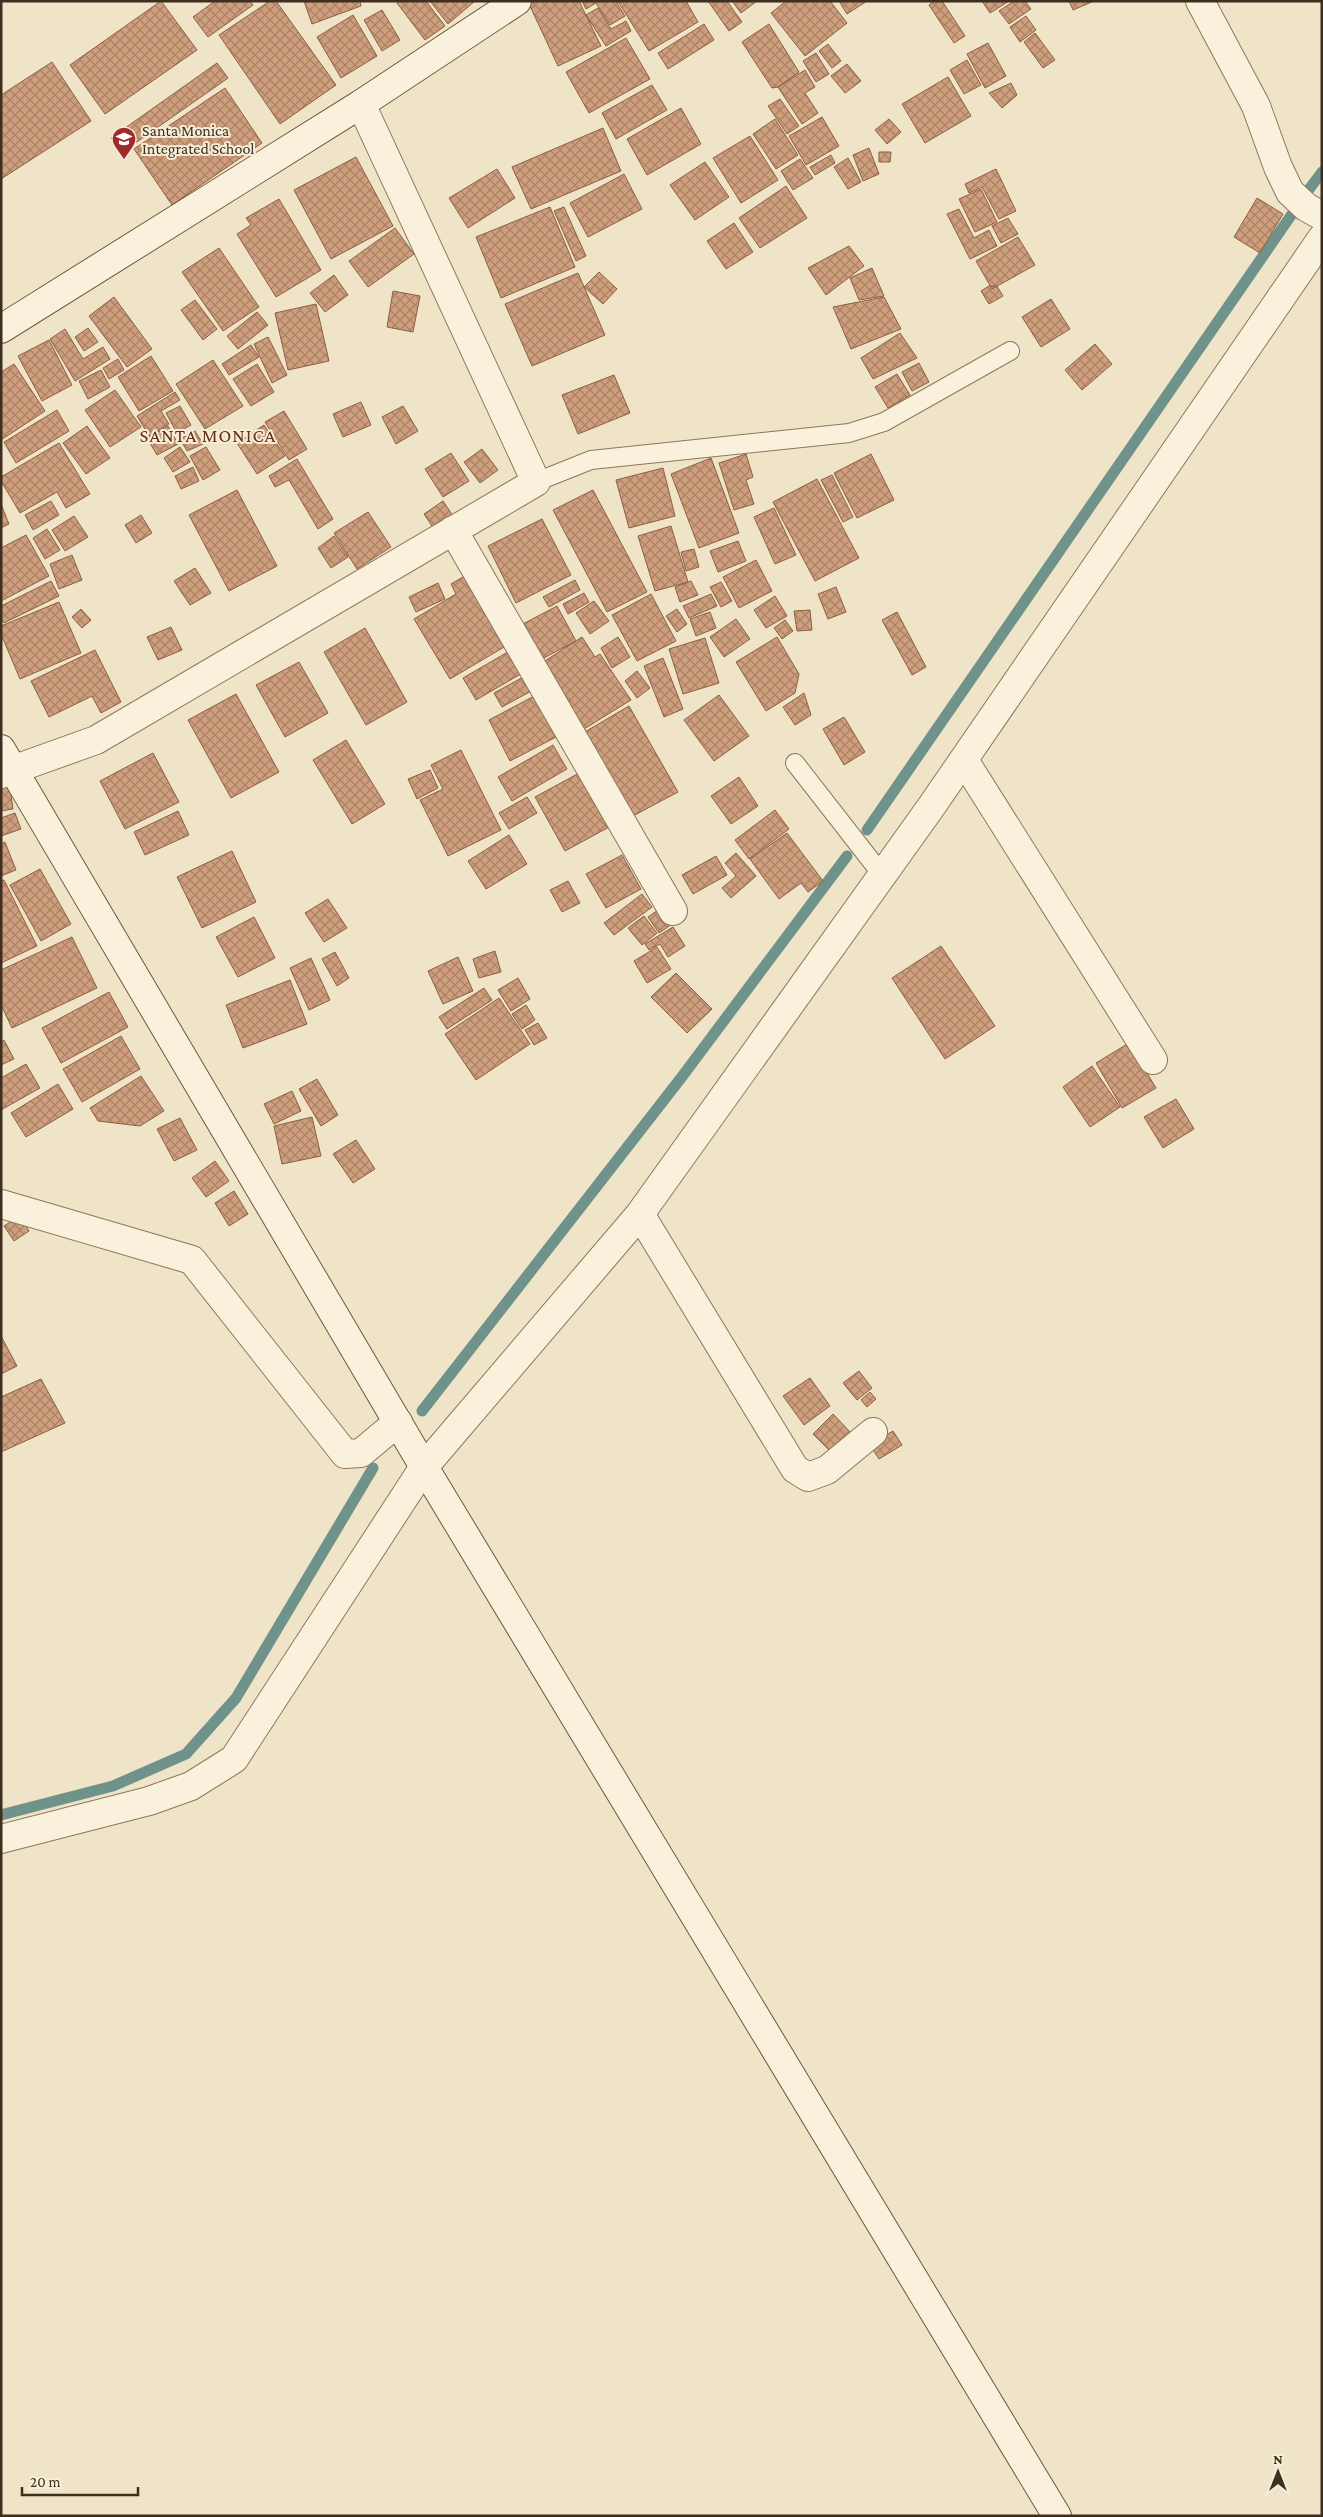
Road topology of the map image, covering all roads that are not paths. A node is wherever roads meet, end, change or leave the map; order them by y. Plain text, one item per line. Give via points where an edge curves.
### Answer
1 (517, 1) edge
2 (1200, 1) edge
3 (361, 104) junction
4 (1322, 216) edge
5 (1322, 238) edge
6 (1, 329) edge
7 (1010, 351) dead end
8 (536, 482) junction
9 (453, 530) junction
10 (964, 760) junction
11 (795, 763) dead end
12 (5, 765) edge
13 (883, 876) junction
14 (673, 911) dead end
15 (1153, 1060) dead end
16 (1, 1204) edge
17 (640, 1214) junction
18 (398, 1422) junction
19 (873, 1432) dead end
20 (424, 1467) junction
21 (1, 1839) edge
22 (1057, 2516) edge

1 - 3 street
2 - 4 street via 1256,106 1290,192
3 - 6 street
3 - 8 street
5 - 10 street
7 - 8 lane via 884,422 849,433 591,460
8 - 9 street
9 - 12 street via 96,740
9 - 14 street
10 - 13 street
10 - 15 street
11 - 13 lane
12 - 18 street
13 - 17 street
16 - 18 street via 192,1260 345,1454 361,1453
17 - 19 street via 795,1469 808,1477 827,1470
17 - 20 street
18 - 20 street
20 - 21 street via 234,1759 191,1786 149,1801
20 - 22 street

